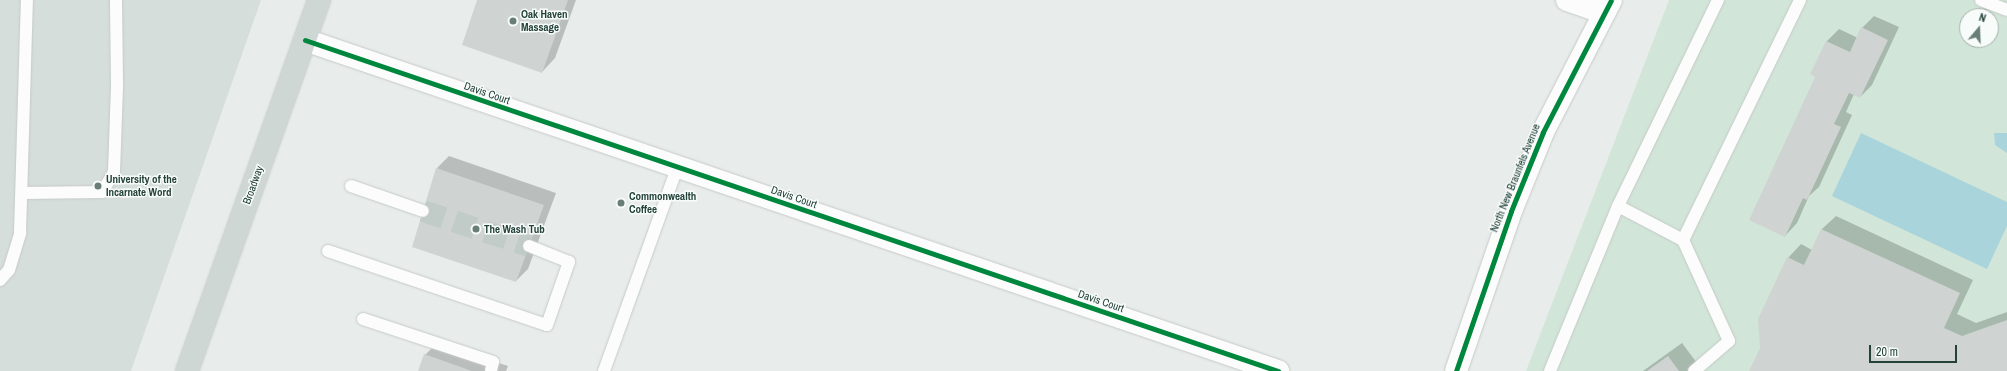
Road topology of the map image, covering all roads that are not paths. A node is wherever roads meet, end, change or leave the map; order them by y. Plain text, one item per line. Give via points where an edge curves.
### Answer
1 (27, 0) edge
2 (116, 0) edge
3 (319, 0) edge
4 (1567, 0) edge
5 (1718, 0) edge
6 (1800, 0) edge
7 (1980, 0) edge
8 (1607, 6) edge
9 (2007, 10) edge
10 (305, 40) junction
11 (677, 168) junction
12 (351, 186) dead end
13 (22, 193) junction
14 (1618, 206) junction
15 (423, 212) tunnel mouth
16 (1683, 240) junction
17 (529, 246) tunnel mouth
18 (328, 251) dead end
19 (0, 280) edge
20 (363, 319) dead end
21 (187, 371) edge
22 (491, 371) edge
23 (604, 371) edge
24 (1278, 371) edge
25 (1456, 371) edge
26 (1550, 371) edge
27 (1694, 371) edge

1 - 13 lane
2 - 13 lane via 114,172 102,192
3 - 10 main road, Broadway
4 - 8 street
5 - 14 lane
6 - 16 lane
7 - 9 lane
8 - 25 street, North New Braunfels Avenue via 1543,132 1511,210
10 - 11 street, Davis Court
10 - 21 main road, Broadway
11 - 23 lane
11 - 24 street, Davis Court
12 - 15 lane
13 - 19 lane via 20,234 9,270
14 - 16 lane
14 - 26 lane
16 - 27 lane via 1729,341
17 - 18 lane via 569,262 547,325
20 - 22 lane via 493,362

